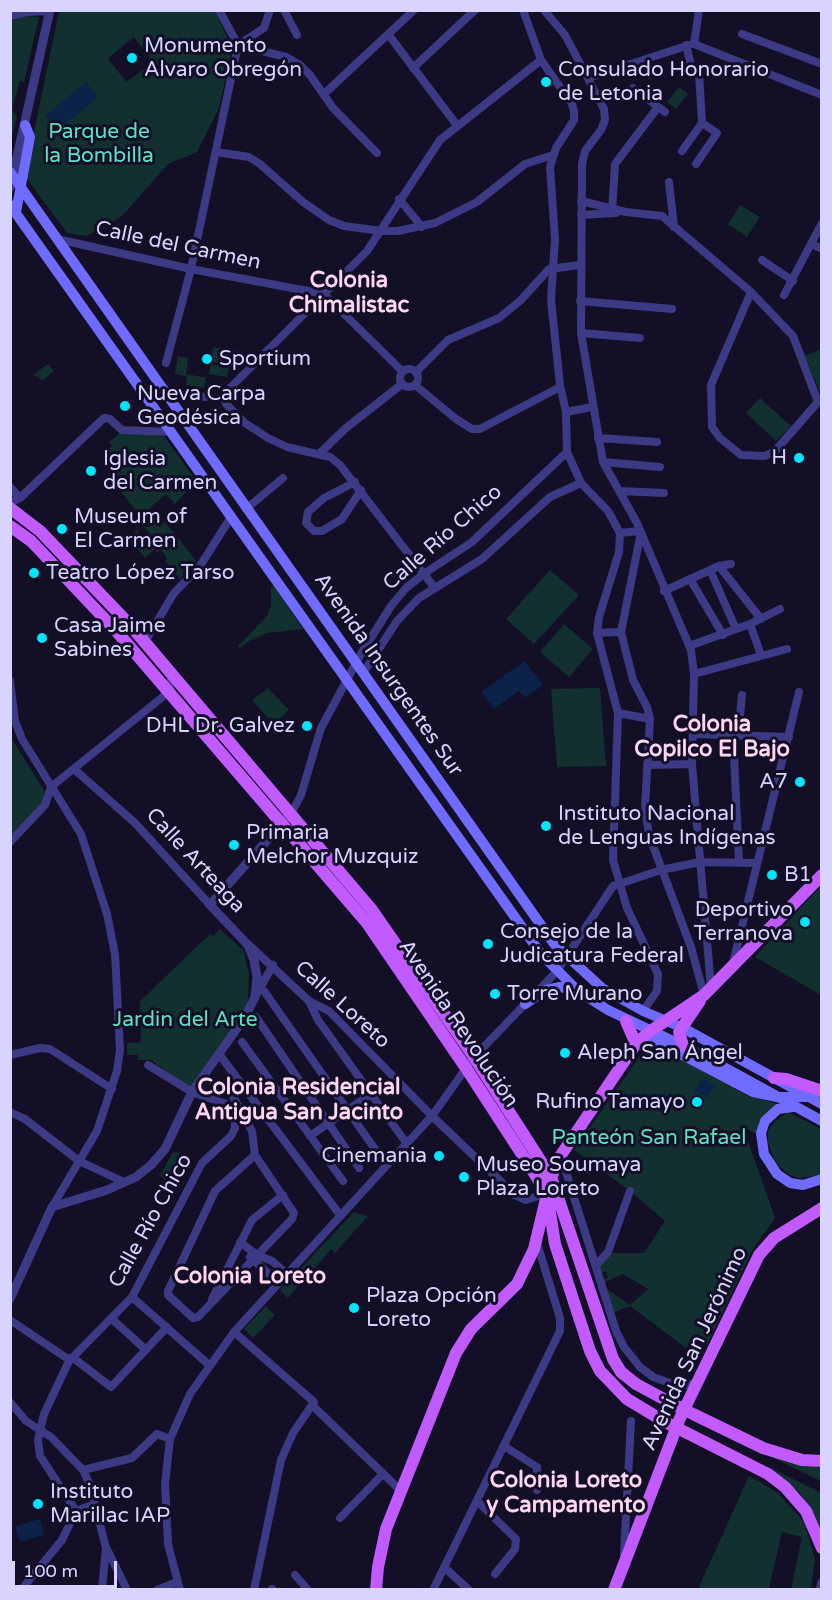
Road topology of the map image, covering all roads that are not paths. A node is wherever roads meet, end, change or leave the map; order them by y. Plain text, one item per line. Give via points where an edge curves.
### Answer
1 (219, 10) edge
2 (270, 10) edge
3 (285, 10) edge
4 (475, 10) edge
5 (523, 10) edge
6 (544, 10) edge
7 (699, 10) edge
8 (50, 11) edge
9 (410, 12) edge
10 (10, 16) edge
11 (388, 34) junction
12 (742, 34) dead end
13 (297, 35) dead end
14 (238, 45) junction
15 (690, 45) junction
16 (542, 60) junction
17 (822, 64) edge
18 (413, 68) junction
19 (588, 78) junction
20 (633, 88) dead end
21 (324, 94) junction
22 (822, 95) edge
23 (702, 123) junction
24 (456, 124) junction
25 (25, 125) junction
26 (682, 150) dead end
27 (216, 152) junction
28 (376, 153) dead end
29 (553, 154) junction
30 (696, 164) dead end
31 (12, 174) edge
32 (669, 182) dead end
33 (16, 187) edge
34 (399, 199) junction
35 (581, 201) junction
36 (13, 208) edge
37 (612, 210) junction
38 (581, 215) junction
39 (822, 223) edge
40 (422, 227) junction
41 (674, 227) junction
42 (381, 231) junction
43 (57, 238) junction
44 (812, 244) junction
45 (822, 249) edge
46 (762, 260) dead end
47 (580, 265) junction
48 (554, 267) junction
49 (191, 269) junction
50 (793, 281) junction
51 (751, 292) junction
52 (324, 294) junction
53 (784, 295) dead end
54 (580, 301) junction
55 (672, 309) dead end
56 (581, 333) junction
57 (640, 338) dead end
58 (166, 363) dead end
59 (403, 372) junction
60 (416, 372) junction
61 (402, 384) junction
62 (415, 385) junction
63 (561, 387) junction
64 (163, 390) junction
65 (205, 397) dead end
66 (592, 407) junction
67 (566, 412) junction
68 (172, 432) junction
69 (598, 438) junction
70 (657, 442) dead end
71 (567, 452) junction
72 (320, 453) junction
73 (603, 462) junction
74 (660, 467) dead end
75 (283, 478) dead end
76 (355, 482) junction
77 (581, 483) junction
78 (10, 487) edge
79 (360, 490) junction
80 (620, 491) junction
81 (664, 493) dead end
82 (20, 498) junction
83 (10, 503) edge
84 (10, 508) edge
85 (246, 509) junction
86 (231, 517) junction
87 (10, 526) edge
88 (620, 533) junction
89 (640, 533) junction
90 (731, 564) dead end
91 (719, 566) junction
92 (710, 570) junction
93 (426, 575) junction
94 (690, 579) junction
95 (433, 586) junction
96 (664, 591) junction
97 (780, 609) dead end
98 (761, 619) junction
99 (750, 624) junction
100 (736, 629) junction
101 (621, 632) junction
102 (597, 633) junction
103 (723, 635) junction
104 (145, 642) junction
105 (689, 646) junction
106 (787, 649) dead end
107 (761, 655) junction
108 (356, 662) junction
109 (171, 673) junction
110 (363, 673) junction
111 (694, 674) junction
112 (346, 679) junction
113 (10, 681) edge
114 (170, 691) junction
115 (799, 692) dead end
116 (742, 695) dead end
117 (618, 713) junction
118 (650, 719) junction
119 (13, 723) edge
120 (693, 734) junction
121 (736, 735) junction
122 (789, 737) junction
123 (692, 764) junction
124 (647, 765) junction
125 (74, 769) junction
126 (51, 787) junction
127 (292, 812) junction
128 (281, 824) junction
129 (10, 842) edge
130 (700, 862) junction
131 (739, 862) junction
132 (756, 864) junction
133 (661, 870) junction
134 (822, 875) edge
135 (620, 882) junction
136 (210, 905) junction
137 (248, 945) junction
138 (566, 957) junction
139 (273, 965) junction
140 (732, 967) junction
141 (557, 971) junction
142 (264, 991) dead end
143 (578, 991) junction
144 (705, 993) junction
145 (255, 996) junction
146 (309, 1001) junction
147 (525, 1004) junction
148 (643, 1011) junction
149 (256, 1017) dead end
150 (626, 1021) junction
151 (664, 1021) junction
152 (681, 1027) junction
153 (649, 1032) junction
154 (242, 1042) dead end
155 (636, 1044) junction
156 (683, 1046) junction
157 (219, 1054) junction
158 (10, 1055) edge
159 (470, 1062) junction
160 (148, 1065) dead end
161 (774, 1078) junction
162 (112, 1089) junction
163 (229, 1089) dead end
164 (822, 1091) edge
165 (192, 1092) junction
166 (371, 1094) junction
167 (777, 1097) junction
168 (807, 1097) junction
169 (822, 1104) edge
170 (793, 1107) junction
171 (347, 1109) junction
172 (10, 1112) edge
173 (432, 1116) junction
174 (822, 1121) edge
175 (328, 1123) junction
176 (310, 1136) junction
177 (407, 1144) junction
178 (377, 1152) dead end
179 (255, 1155) junction
180 (561, 1155) junction
181 (80, 1161) junction
182 (359, 1168) dead end
183 (551, 1177) junction
184 (822, 1179) edge
185 (344, 1180) dead end
186 (124, 1182) junction
187 (630, 1191) dead end
188 (547, 1193) junction
189 (283, 1195) junction
190 (822, 1197) edge
191 (52, 1207) junction
192 (819, 1212) edge
193 (340, 1215) junction
194 (536, 1241) junction
195 (239, 1244) junction
196 (255, 1257) junction
197 (596, 1265) junction
198 (286, 1273) junction
199 (278, 1282) junction
200 (132, 1297) junction
201 (10, 1299) edge
202 (208, 1306) junction
203 (112, 1318) junction
204 (10, 1320) edge
205 (167, 1327) junction
206 (234, 1332) junction
207 (146, 1350) junction
208 (71, 1358) junction
209 (208, 1364) junction
210 (636, 1384) junction
211 (695, 1384) junction
212 (660, 1397) junction
213 (627, 1399) junction
214 (10, 1402) edge
215 (313, 1403) junction
216 (650, 1413) junction
217 (631, 1421) dead end
218 (39, 1430) junction
219 (170, 1439) junction
220 (504, 1446) junction
221 (822, 1461) edge
222 (83, 1470) junction
223 (383, 1474) junction
224 (537, 1490) dead end
225 (401, 1491) junction
226 (477, 1501) junction
227 (95, 1504) junction
228 (76, 1511) junction
229 (340, 1518) dead end
230 (106, 1548) junction
231 (822, 1548) edge
232 (624, 1563) junction
233 (444, 1567) junction
234 (495, 1574) dead end
235 (295, 1575) dead end
236 (822, 1582) edge
237 (178, 1586) edge
238 (21, 1590) edge
239 (102, 1590) edge
240 (128, 1590) edge
241 (157, 1590) edge
242 (254, 1590) edge
243 (308, 1590) edge
244 (376, 1590) edge
245 (433, 1590) edge
246 (468, 1590) edge
247 (614, 1590) edge
248 (820, 1590) edge

1 - 14 street
2 - 14 street via 264,28
3 - 13 street
4 - 18 street
5 - 16 street
6 - 19 street via 561,30
7 - 15 street
8 - 10 street
8 - 25 street
9 - 11 street
11 - 18 street
11 - 21 street
12 - 17 street
14 - 21 street via 286,57 310,75
14 - 27 street
15 - 19 street
15 - 22 street
15 - 23 street via 691,65 699,72
16 - 24 street
16 - 29 street via 574,111 574,120
18 - 24 street
19 - 35 street via 605,120 585,151
20 - 37 street via 662,110 615,164
21 - 28 street
23 - 26 street
23 - 30 street via 717,133
24 - 34 street via 440,140
25 - 31 street
25 - 33 main road via 30,137
27 - 42 street via 249,157 329,220
27 - 49 street
29 - 40 street via 525,164 477,202
29 - 48 street via 550,167
31 - 33 main road, Avenida Insurgentes Sur
32 - 41 street
33 - 36 main road
33 - 43 main road, Avenida Insurgentes Sur
34 - 40 street
34 - 42 street
35 - 37 street
35 - 38 street
36 - 68 main road, Avenida Insurgentes Sur
37 - 38 street
37 - 41 street via 662,216
38 - 47 street
39 - 44 street
40 - 42 street
41 - 51 street
42 - 52 street via 367,251
43 - 49 street, Calle del Carmen
43 - 64 main road, Avenida Insurgentes Sur
44 - 45 street
44 - 50 street
46 - 50 street
47 - 48 street
47 - 54 street
48 - 60 street via 543,273 521,300 499,318 448,340
48 - 63 street via 551,300
49 - 52 street, Calle del Carmen
49 - 58 street
50 - 53 street
51 - 51 street via 793,336 818,402 775,451 765,456 741,455 712,428 711,385
52 - 59 street
52 - 72 street via 224,398 245,423 268,438 287,447
54 - 55 street
54 - 56 street
56 - 57 street
56 - 66 street
59 - 60 street
59 - 61 street
60 - 62 street
61 - 62 street
61 - 72 street
62 - 63 street via 472,429 480,429
63 - 67 street
64 - 65 street
64 - 85 main road, Avenida Insurgentes Sur
66 - 67 street
66 - 69 street
67 - 71 street
68 - 82 street via 122,430 104,418
68 - 86 main road, Avenida Insurgentes Sur
69 - 70 street
69 - 73 street
71 - 77 street
71 - 93 street, Calle Río Chico via 472,542
72 - 76 street via 340,465
73 - 74 street
73 - 80 street
75 - 85 street
76 - 79 street
76 - 79 street via 324,498 308,512 306,523 314,531 322,531 342,519
77 - 88 street via 608,511
77 - 95 street, Calle Río Chico via 550,497 482,559
78 - 82 street
79 - 93 street
80 - 81 street
80 - 89 street
82 - 83 street
84 - 104 main road, Avenida Revolución via 40,531
85 - 108 main road, Avenida Insurgentes Sur
86 - 104 street via 200,566 174,593
86 - 112 main road, Avenida Insurgentes Sur
87 - 114 main road, Avenida Revolución via 31,541
88 - 89 street
88 - 102 street via 619,552
89 - 96 street
89 - 101 street
90 - 91 street
91 - 92 street
91 - 98 street
92 - 94 street
92 - 100 street
93 - 95 street
93 - 108 street, Calle Río Chico via 406,588 391,606
94 - 96 street
94 - 103 street
95 - 110 street, Calle Río Chico via 409,607
96 - 105 street
97 - 98 street
98 - 99 street
99 - 100 street
99 - 107 street
100 - 103 street
101 - 102 street
101 - 118 street via 626,657
102 - 117 street
103 - 105 street
104 - 109 main road, Avenida Revolución
105 - 111 street
106 - 107 street
107 - 111 street
108 - 110 main road, Avenida Insurgentes Sur
108 - 112 street, Calle Río Chico
109 - 114 street
109 - 127 main road, Avenida Revolución
110 - 138 main road, Avenida Insurgentes Sur
111 - 120 street
112 - 127 street, Calle Río Chico via 321,728
112 - 141 main road, Avenida Insurgentes Sur via 521,927
113 - 119 street
114 - 125 street
114 - 128 main road, Avenida Revolución
115 - 122 street
116 - 121 street
117 - 118 street
117 - 135 street via 613,860
118 - 124 street
119 - 126 street
120 - 121 street
120 - 123 street
121 - 122 street
121 - 131 street
122 - 132 street
123 - 124 street
123 - 130 street
124 - 133 street via 645,808
125 - 126 street
125 - 136 street, Calle Arteaga via 135,823
126 - 129 street via 45,805
126 - 162 street via 81,834 112,933 120,1050
127 - 128 street
127 - 159 main road, Avenida Revolución via 372,910
128 - 136 street
128 - 159 main road, Avenida Revolución via 367,923
130 - 131 street
130 - 133 street
130 - 144 street
131 - 132 street
132 - 140 street
133 - 135 street
133 - 144 street
134 - 140 main road
135 - 138 street via 609,891
135 - 148 street via 627,908 658,974 657,991
136 - 137 street, Calle Arteaga
137 - 139 street, Calle Loreto
137 - 145 street, Calle Arteaga via 256,968
138 - 141 street
138 - 148 main road, Avenida Insurgentes Sur via 593,982
139 - 145 street, Calle Arteaga
139 - 146 street, Calle Loreto
140 - 144 main road
141 - 143 main road, Avenida Insurgentes Sur
141 - 147 street
142 - 171 street
143 - 147 main road via 560,987 546,990
143 - 150 main road, Avenida Insurgentes Sur
144 - 151 main road
144 - 152 main road
145 - 157 street, Calle Arteaga
146 - 166 street via 318,1020
146 - 173 street, Calle Loreto via 328,1011
147 - 159 street
148 - 151 main road, Avenida Insurgentes Sur
149 - 175 street
150 - 153 main road, Avenida Insurgentes Sur
150 - 155 main road
151 - 152 main road, Avenida Insurgentes Sur
151 - 153 main road
152 - 156 main road
152 - 161 main road, Avenida Insurgentes Sur
153 - 155 main road
153 - 156 main road, Avenida Insurgentes Sur
154 - 176 street
155 - 167 main road via 656,1041 747,1090
155 - 180 main road
156 - 167 main road, Avenida Insurgentes Sur
157 - 165 street, Calle Arteaga
157 - 193 street
158 - 162 street via 40,1048 53,1051
159 - 173 street
159 - 183 main road, Avenida Revolución
159 - 188 main road, Avenida Revolución
160 - 165 street, Calle Río Chico
161 - 164 main road
161 - 168 main road, Avenida Insurgentes Sur
162 - 181 street via 97,1131
163 - 179 street via 252,1131
165 - 186 street, Calle Arteaga via 165,1149 152,1165
165 - 200 street, Calle Río Chico via 226,1104 235,1114 235,1128 202,1163
166 - 171 street
166 - 177 street
167 - 168 main road
167 - 170 main road, Avenida Insurgentes Sur
168 - 169 main road, Avenida Insurgentes Sur
170 - 174 main road, Avenida Insurgentes Sur
170 - 184 main road via 778,1109 765,1121 761,1133 764,1154 777,1174 790,1183 803,1185
171 - 175 street
171 - 178 street
172 - 181 street
173 - 177 street
173 - 188 street, Calle Loreto via 515,1195 526,1200
175 - 176 street
175 - 182 street
176 - 185 street
177 - 193 street
179 - 189 street
179 - 202 street via 215,1191 168,1291 193,1318
180 - 183 main road
180 - 197 street
181 - 186 street
181 - 191 street
183 - 188 main road
183 - 210 main road, Avenida Revolución via 605,1342 621,1371
186 - 191 street, Calle Arteaga via 90,1197
187 - 197 street via 608,1252
188 - 194 main road
188 - 213 main road, Avenida Revolución via 555,1244 590,1351 600,1371
189 - 195 street via 252,1220
189 - 196 street via 293,1209 292,1219
190 - 192 main road, Avenida San Jerónimo
191 - 201 street
192 - 211 main road, Avenida San Jerónimo via 774,1238 759,1255
193 - 198 street
194 - 220 street via 561,1324
194 - 225 main road via 512,1291 476,1324 459,1347
195 - 196 street
195 - 202 street
196 - 198 street via 272,1260
196 - 199 street
196 - 202 street
197 - 211 street via 616,1330 634,1361 661,1381 678,1386
198 - 199 street
199 - 206 street
200 - 203 street, Calle Río Chico
200 - 205 street
203 - 207 street
203 - 208 street, Calle Río Chico
204 - 208 street
205 - 207 street
205 - 209 street
206 - 209 street
206 - 215 street
207 - 208 street via 111,1387
208 - 218 street, Calle Río Chico
209 - 219 street
210 - 212 main road, Avenida Revolución
210 - 213 main road
211 - 232 main road, Avenida San Jerónimo
212 - 216 main road
212 - 221 main road, Avenida Revolución, bridge via 764,1448 802,1460
213 - 216 main road, Avenida Revolución
214 - 218 street
215 - 223 street
215 - 242 street via 281,1460
216 - 231 main road, Avenida Revolución, bridge via 768,1474 785,1487 806,1511
217 - 232 street
218 - 222 street
218 - 228 street, Calle Río Chico via 42,1461
219 - 222 street via 157,1434 132,1458
219 - 237 street via 165,1515
220 - 224 street via 537,1467
220 - 226 street
222 - 227 street
223 - 225 street
223 - 229 street
225 - 244 main road via 381,1547
226 - 233 street
226 - 234 street via 516,1539 515,1549
227 - 228 street
227 - 230 street
228 - 238 street via 62,1540
230 - 239 street
230 - 240 street
232 - 247 main road, Avenida San Jerónimo
233 - 245 street
233 - 246 street
235 - 243 street
236 - 248 street
237 - 241 street

